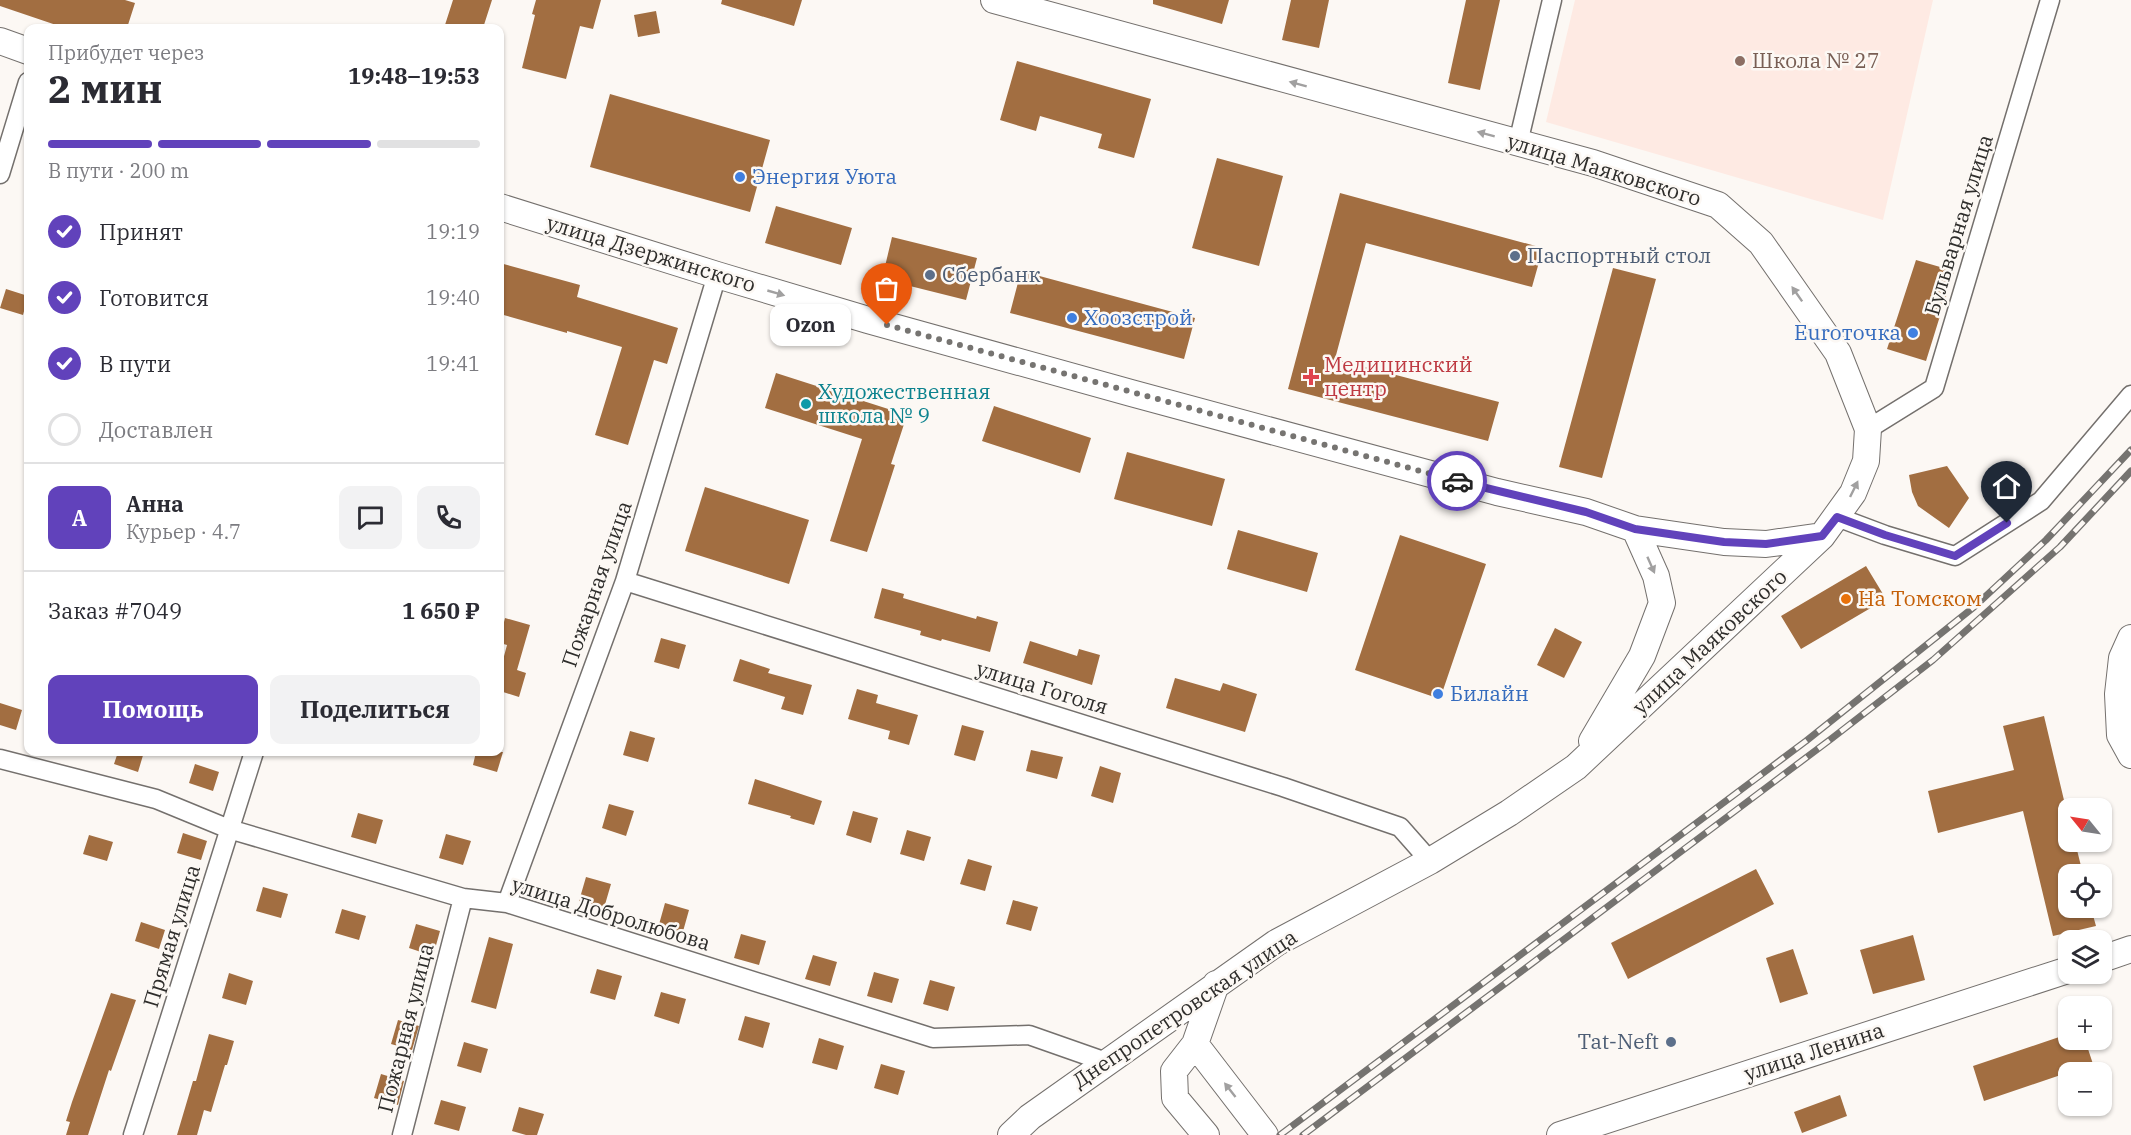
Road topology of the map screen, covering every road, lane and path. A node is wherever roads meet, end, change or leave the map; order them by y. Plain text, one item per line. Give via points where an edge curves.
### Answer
1 (994, 0) edge
2 (1552, 0) edge
3 (2050, 0) edge
4 (0, 41) edge
5 (24, 50) edge
6 (24, 95) edge
7 (1518, 143) junction
8 (0, 174) edge
9 (504, 208) edge
10 (717, 275) junction
11 (2131, 395) edge
12 (1868, 429) junction
13 (1830, 526) junction
14 (1635, 529) junction
15 (625, 581) junction
16 (2131, 638) edge
17 (2131, 755) edge
18 (253, 756) edge
19 (0, 759) edge
20 (1576, 767) junction
21 (229, 829) junction
22 (1430, 861) junction
23 (463, 898) junction
24 (507, 903) junction
25 (2131, 949) edge
26 (2112, 956) edge
27 (2058, 973) edge
28 (1216, 984) junction
29 (1195, 1044) junction
30 (1106, 1062) junction
31 (406, 1134) edge
32 (133, 1135) edge
33 (1011, 1135) edge
34 (1206, 1135) edge
35 (1265, 1135) edge
36 (1560, 1135) edge

7 -> 1 main road, улица Маяковского
2 - 7 street
3 - 12 street, Бульварная улица via 1934,388
4 - 5 main road
6 - 8 street
12 -> 7 main road, улица Маяковского via 1838,353 1761,243 1718,205 1593,163
9 - 10 main road, улица Дзержинского
10 -> 14 main road, улица Дзержинского via 1131,393 1497,492 1586,512
10 - 15 street, Пожарная улица
11 - 13 street via 2041,501 1955,556 1885,535
13 -> 12 main road, улица Маяковского via 1853,493 1866,461
13 - 14 main road, улица Дзержинского via 1766,544
13 - 20 main road, улица Маяковского
14 -> 20 main road via 1656,576 1662,603 1642,656
15 - 22 street, улица Гоголя via 1389,823 1400,827
15 - 24 street, Пожарная улица
16 - 17 main road via 2122,658 2118,694 2120,735
18 - 21 street, Прямая улица
19 - 21 street, улица Добролюбова via 156,799
20 - 22 main road, улица Маяковского
21 - 23 street, улица Добролюбова
21 - 32 street, Прямая улица
22 - 28 main road, Днепропетровская улица via 1276,943
23 - 24 street, улица Добролюбова
23 - 31 street, Пожарная улица
24 - 30 street, улица Добролюбова via 933,1038 1029,1035
25 - 26 main road
27 - 36 main road, улица Ленина
28 - 29 main road
28 - 30 main road, Днепропетровская улица
29 - 34 main road via 1174,1071 1175,1098
35 -> 29 main road
30 - 33 main road, Днепропетровская улица

